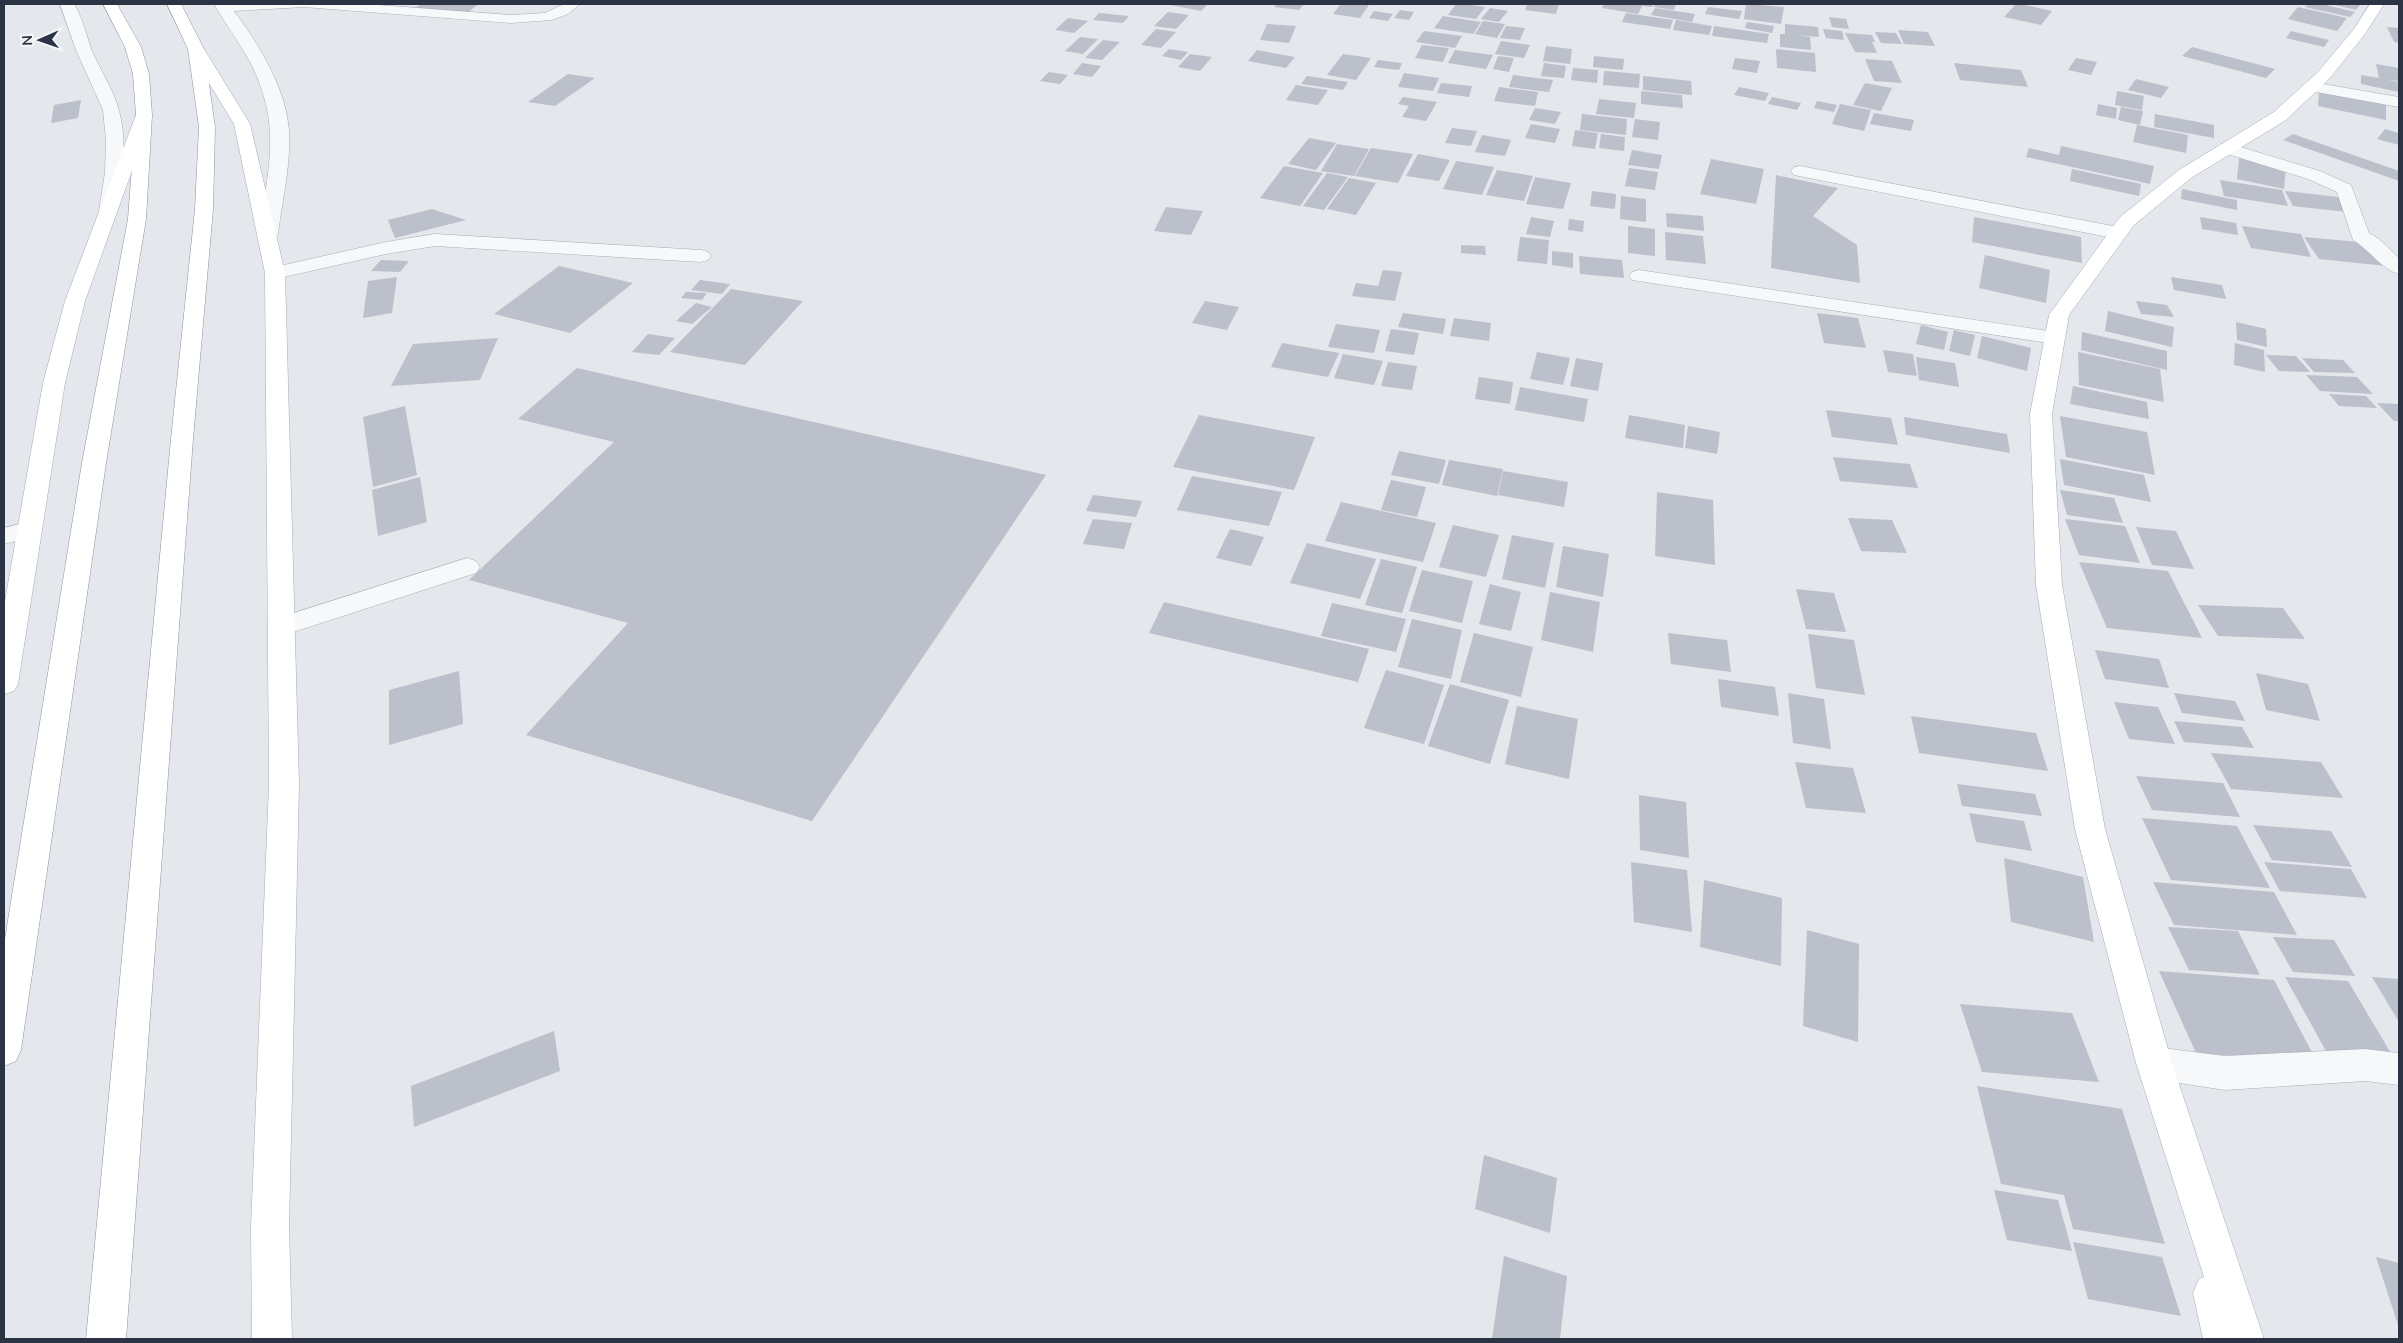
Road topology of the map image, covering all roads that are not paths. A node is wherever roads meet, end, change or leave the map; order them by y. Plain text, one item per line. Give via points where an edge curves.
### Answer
1 (67, 4) edge
2 (110, 4) edge
3 (174, 4) edge
4 (298, 4) edge
5 (309, 4) edge
6 (573, 4) edge
7 (2377, 4) edge
8 (222, 5) edge
9 (196, 49) junction
10 (2311, 87) junction
11 (2399, 102) edge
12 (144, 115) junction
13 (2227, 148) junction
14 (1800, 171) dead end
15 (106, 220) junction
16 (268, 234) junction
17 (2118, 234) junction
18 (702, 256) dead end
19 (2399, 268) edge
20 (275, 273) junction
21 (1639, 276) dead end
22 (2055, 338) junction
23 (28, 530) junction
24 (4, 536) edge
25 (467, 567) dead end
26 (281, 627) junction
27 (4, 684) edge
28 (4, 1050) edge
29 (2154, 1063) junction
30 (2399, 1069) edge
31 (2187, 1164) junction
32 (106, 1339) edge
33 (272, 1339) edge
34 (2222, 1339) edge
35 (2244, 1339) edge

1 - 15 street via 111,110 115,140 114,172
2 - 12 main road via 136,56 141,74
3 - 9 main road
4 - 8 street
5 - 6 street via 511,19 547,16
7 - 10 main road via 2360,31
8 - 16 street via 236,23 275,99 280,130
9 - 16 main road via 242,124
9 - 32 main road via 207,127 204,209
10 - 11 street
10 - 13 main road via 2280,116
12 - 15 main road
12 - 28 main road via 137,219 94,463
13 - 17 main road via 2184,174 2127,221
13 - 19 street via 2314,175 2345,189 2360,236
14 - 17 street
15 - 23 main road via 75,302 54,382
16 - 20 main road
17 - 22 main road via 2060,315
18 - 20 street via 435,240
20 - 26 main road
21 - 22 street
22 - 29 main road via 2041,414 2049,585 2090,829
23 - 24 street
23 - 27 main road
25 - 26 street
26 - 33 main road via 284,784 270,1227
29 - 30 street via 2225,1073 2365,1065
29 - 31 main road
31 - 34 main road
31 - 35 main road

